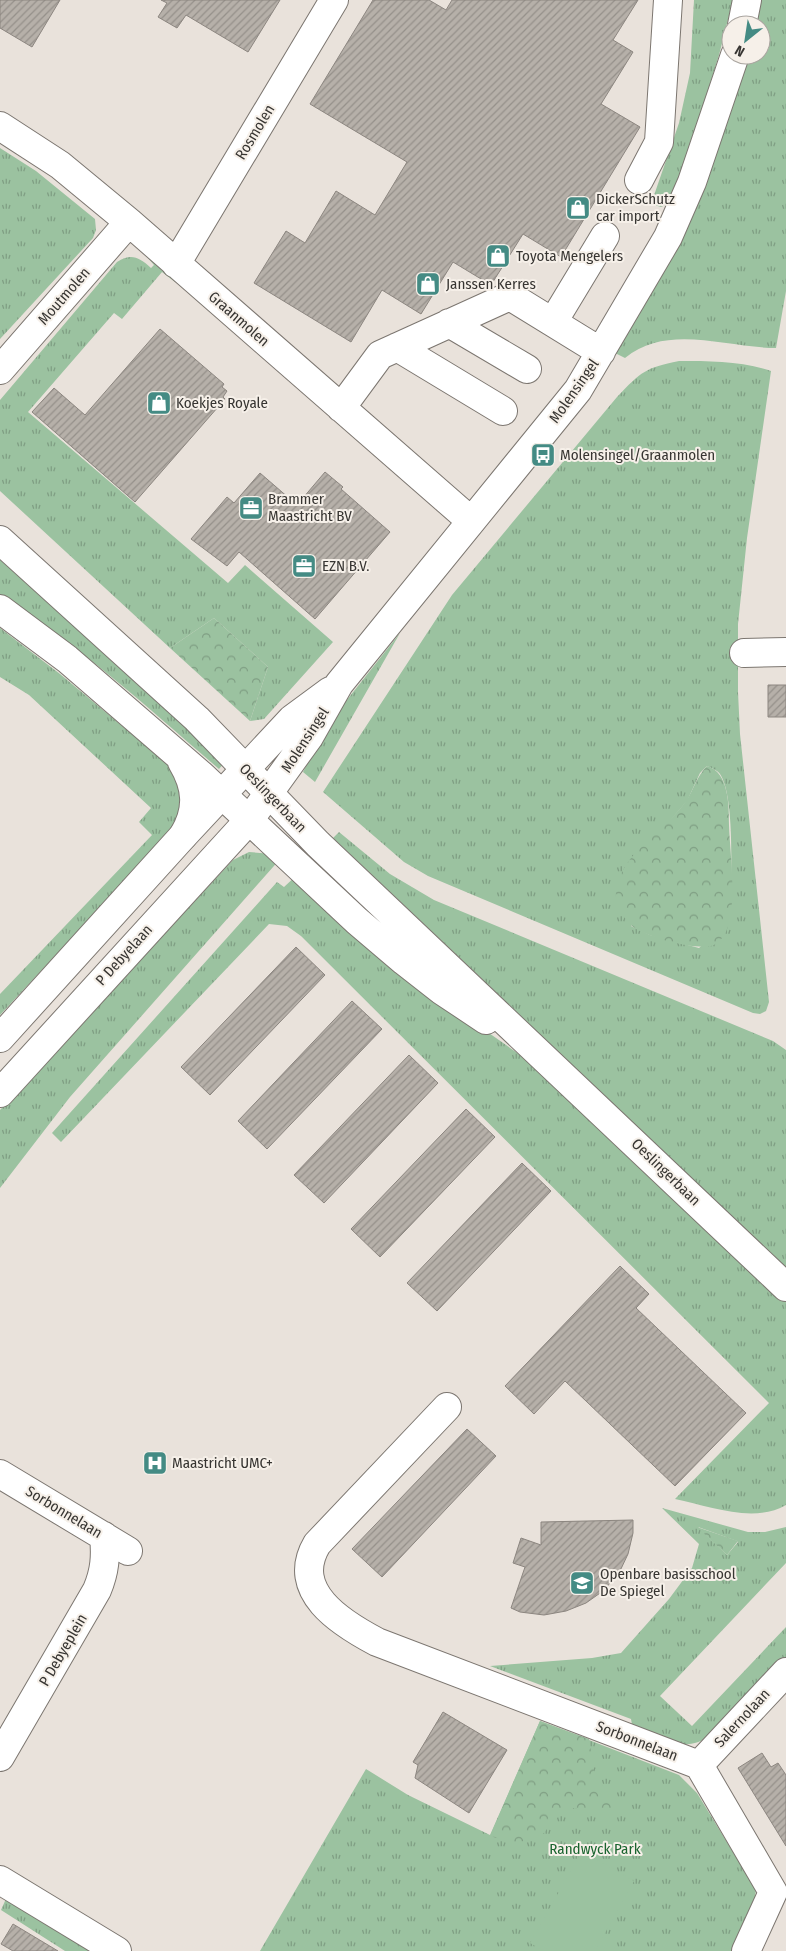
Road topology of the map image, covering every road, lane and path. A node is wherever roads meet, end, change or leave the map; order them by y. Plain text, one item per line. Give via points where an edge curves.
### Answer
1 (334, 0) edge
2 (668, 0) edge
3 (747, 0) edge
4 (744, 15) edge
5 (732, 65) edge
6 (0, 126) edge
7 (638, 180) dead end
8 (129, 222) junction
9 (605, 236) dead end
10 (176, 264) junction
11 (553, 322) junction
12 (449, 323) junction
13 (397, 346) junction
14 (601, 352) junction
15 (526, 369) dead end
16 (0, 370) edge
17 (341, 408) junction
18 (503, 411) dead end
19 (471, 521) junction
20 (0, 540) edge
21 (0, 609) edge
22 (786, 652) edge
23 (744, 653) dead end
24 (339, 684) junction
25 (177, 754) junction
26 (246, 770) junction
27 (222, 794) junction
28 (268, 795) junction
29 (250, 819) junction
30 (183, 836) junction
31 (0, 1038) edge
32 (544, 1057) junction
33 (0, 1093) edge
34 (786, 1288) edge
35 (447, 1407) dead end
36 (0, 1474) edge
37 (104, 1536) junction
38 (128, 1551) dead end
39 (786, 1672) edge
40 (0, 1757) edge
41 (699, 1765) junction
42 (0, 1880) edge
43 (780, 1891) edge
44 (117, 1951) edge
45 (746, 1951) edge

1 - 10 street, Rosmolen
2 - 7 street via 658,142
3 - 4 street
5 - 14 street, Molensingel via 695,174 668,236
6 - 8 street, Graanmolen via 60,164
8 - 10 street, Graanmolen
8 - 16 street, Moutmolen
9 - 11 street
10 - 17 street, Graanmolen
11 - 12 street via 510,296
11 - 14 street
12 - 13 street
12 - 15 street
13 - 17 street via 380,355
13 - 18 street
14 - 19 street, Molensingel via 560,415
17 - 19 street, Graanmolen
19 - 24 street, Molensingel
20 - 26 street, Oeslingerbaan via 145,671
21 - 25 street, Oeslingerbaan via 67,659
22 - 23 street
24 - 26 street, Molensingel via 292,719
24 - 28 street, Molensingel via 309,737
25 - 27 street, Oeslingerbaan
25 - 30 street via 194,789 193,814
26 - 27 street, Molensingel
26 - 28 street, Oeslingerbaan
27 - 29 street, Oeslingerbaan
27 - 30 street, Molensingel
28 - 29 street, Molensingel
28 - 32 street, Oeslingerbaan
29 - 32 street, Oeslingerbaan via 356,921 404,961 441,990
29 - 33 street, P Debyelaan
30 - 31 street
32 - 34 street, Oeslingerbaan
35 - 41 street, Sorbonnelaan via 322,1536 310,1559 309,1571 312,1585 329,1611 377,1642
36 - 37 street, Sorbonnelaan
37 - 38 street, Sorbonnelaan
37 - 40 street, P Debyeplein via 104,1571 98,1590
39 - 41 street, Salernolaan
41 - 43 street
42 - 44 street
43 - 45 street

